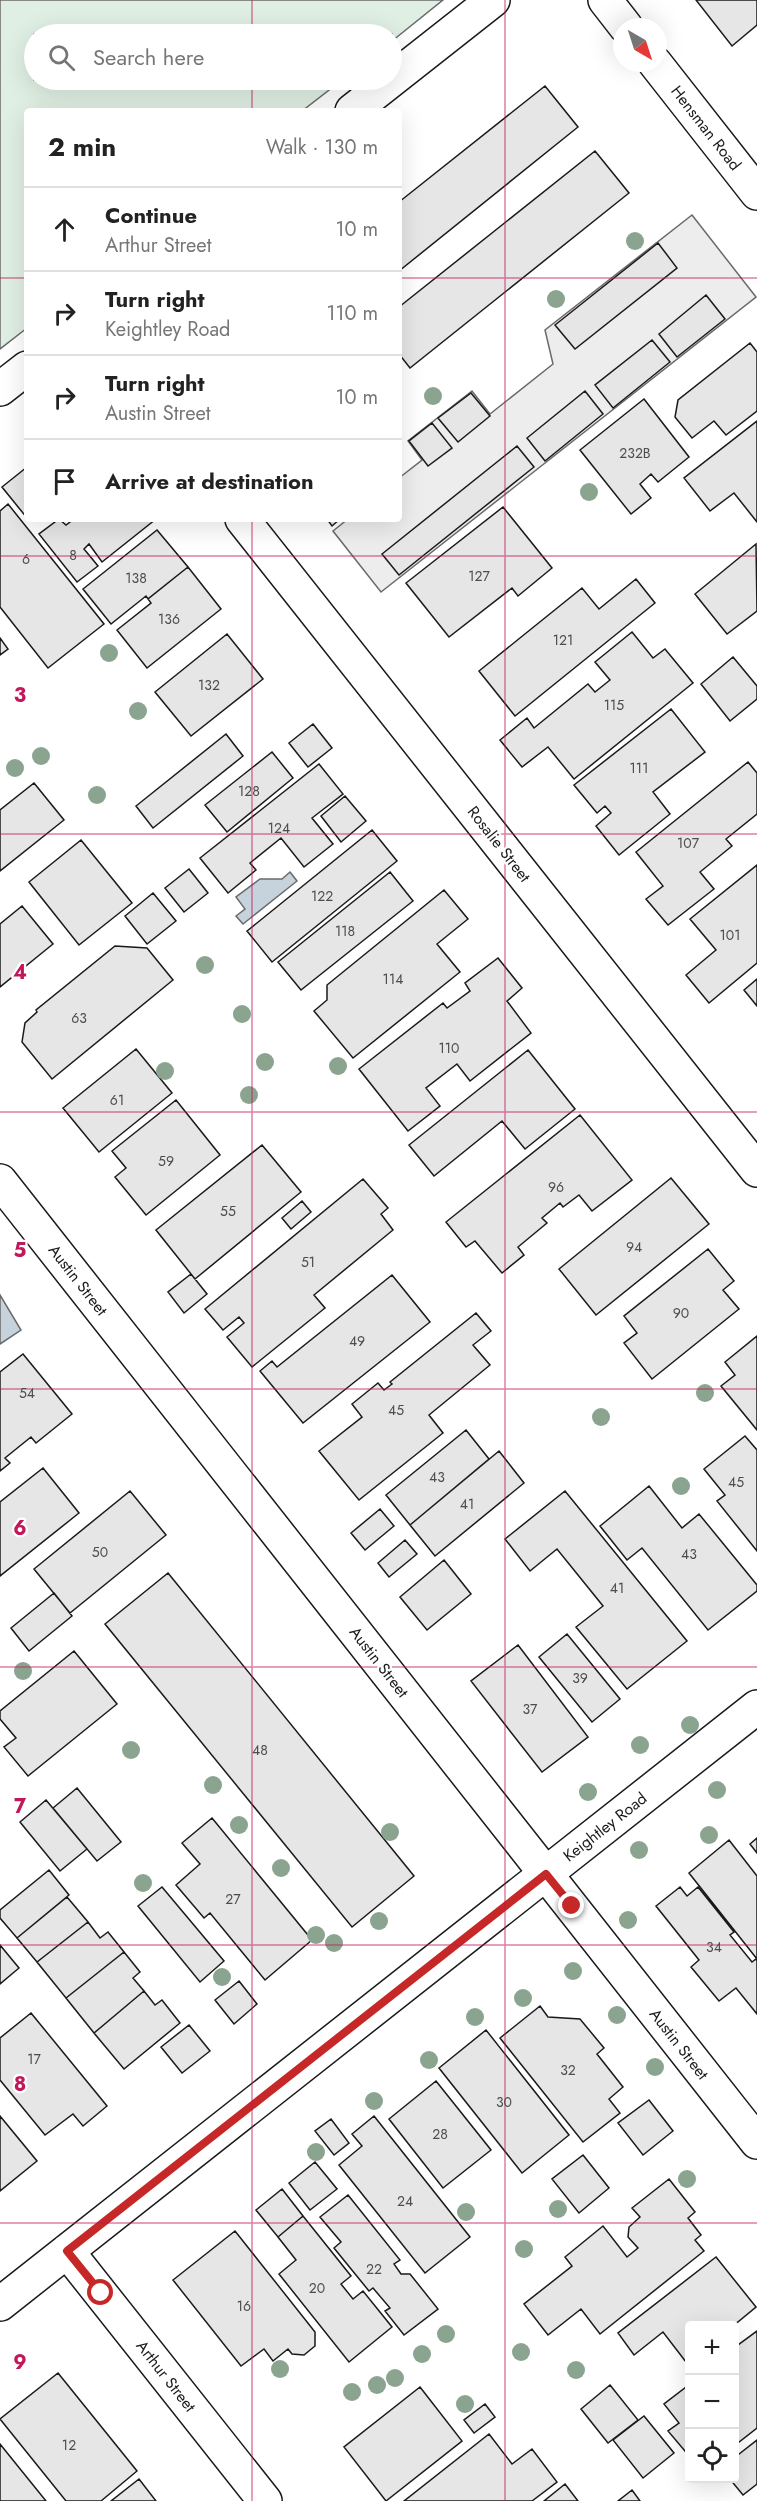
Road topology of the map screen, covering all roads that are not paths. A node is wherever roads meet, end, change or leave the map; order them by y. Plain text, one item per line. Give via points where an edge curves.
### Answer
1 (493, 0) edge
2 (605, 0) edge
3 (619, 18) edge
4 (402, 72) edge
5 (662, 72) edge
6 (379, 90) edge
7 (356, 108) edge
8 (757, 193) edge
9 (24, 370) edge
10 (0, 389) edge
11 (244, 522) edge
12 (757, 1170) edge
13 (0, 1182) edge
14 (757, 1707) edge
15 (546, 1874) junction
16 (757, 2142) edge
17 (67, 2251) junction
18 (0, 2304) edge
19 (265, 2501) edge

1 - 4 street
2 - 3 street
5 - 8 street, Hensman Road
6 - 7 street
9 - 10 street
11 - 12 street, Rosalie Street
13 - 15 street, Austin Street
14 - 15 street, Keightley Road
15 - 16 street, Austin Street
15 - 17 street, Keightley Road
17 - 18 street, Keightley Road
17 - 19 street, Arthur Street

